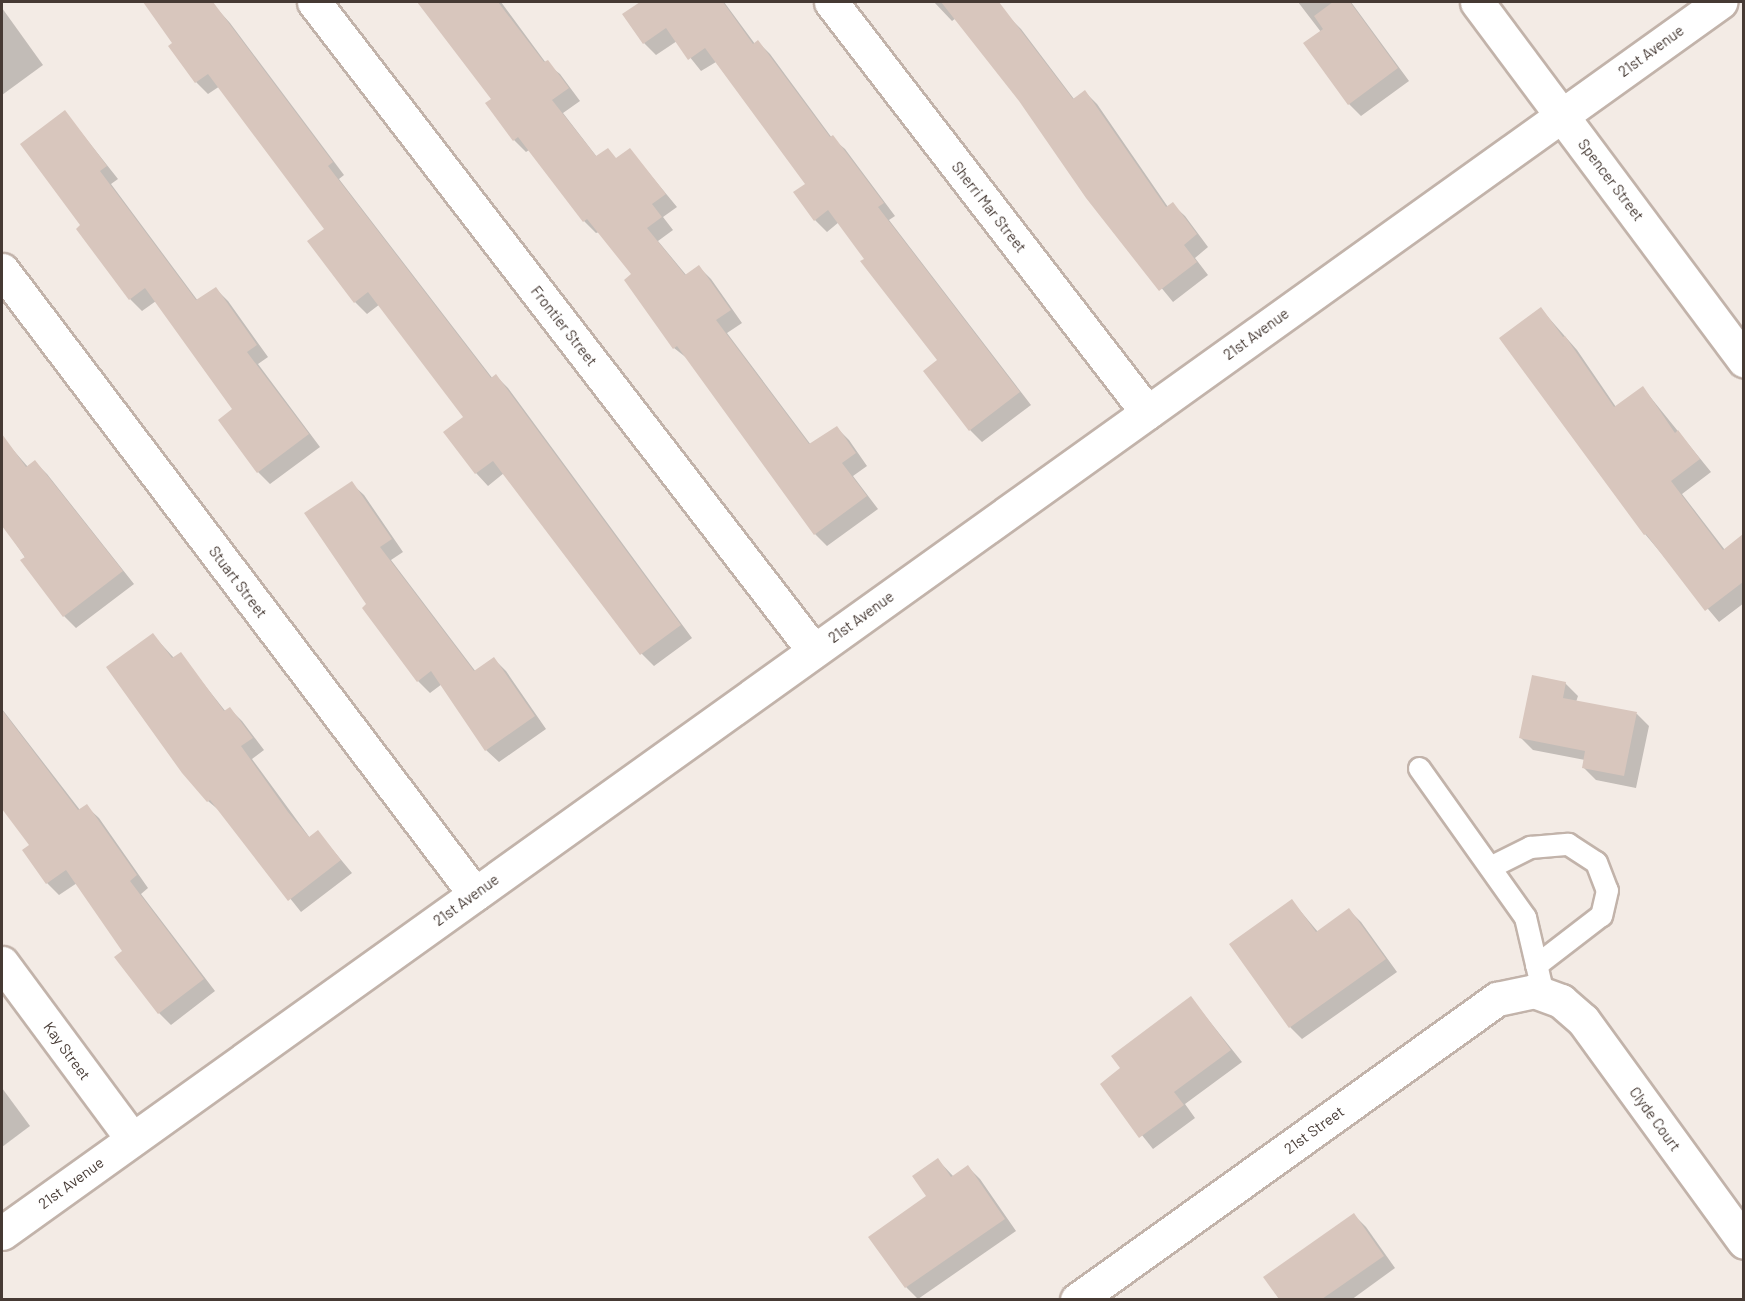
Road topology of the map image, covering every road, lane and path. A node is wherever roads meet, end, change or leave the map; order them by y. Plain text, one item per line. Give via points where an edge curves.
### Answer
1 (314, 2) edge
2 (831, 2) edge
3 (1477, 2) edge
4 (1720, 2) edge
5 (1562, 114) junction
6 (2, 270) edge
7 (1743, 360) edge
8 (1147, 412) junction
9 (813, 651) junction
10 (1419, 768) dead end
11 (1490, 867) junction
12 (475, 894) junction
13 (2, 963) edge
14 (1546, 987) junction
15 (132, 1139) junction
16 (2, 1233) edge
17 (1743, 1242) edge
18 (1077, 1299) edge

1 - 9 street, Frontier Street
2 - 8 street, Sherri Mar Street
3 - 5 street, Spencer Street
4 - 5 street, 21st Avenue
5 - 7 street, Spencer Street
5 - 8 street, 21st Avenue
6 - 12 street, Stuart Street
8 - 9 street, 21st Avenue
9 - 12 street, 21st Avenue
10 - 11 lane
11 - 14 lane via 1525,917
11 - 14 lane via 1530,847 1569,844 1596,862 1607,890 1601,915
12 - 15 street, 21st Avenue
13 - 15 street, Kay Street
14 - 17 street, Clyde Court via 1583,1020
14 - 18 street, 21st Street via 1497,999
15 - 16 street, 21st Avenue

